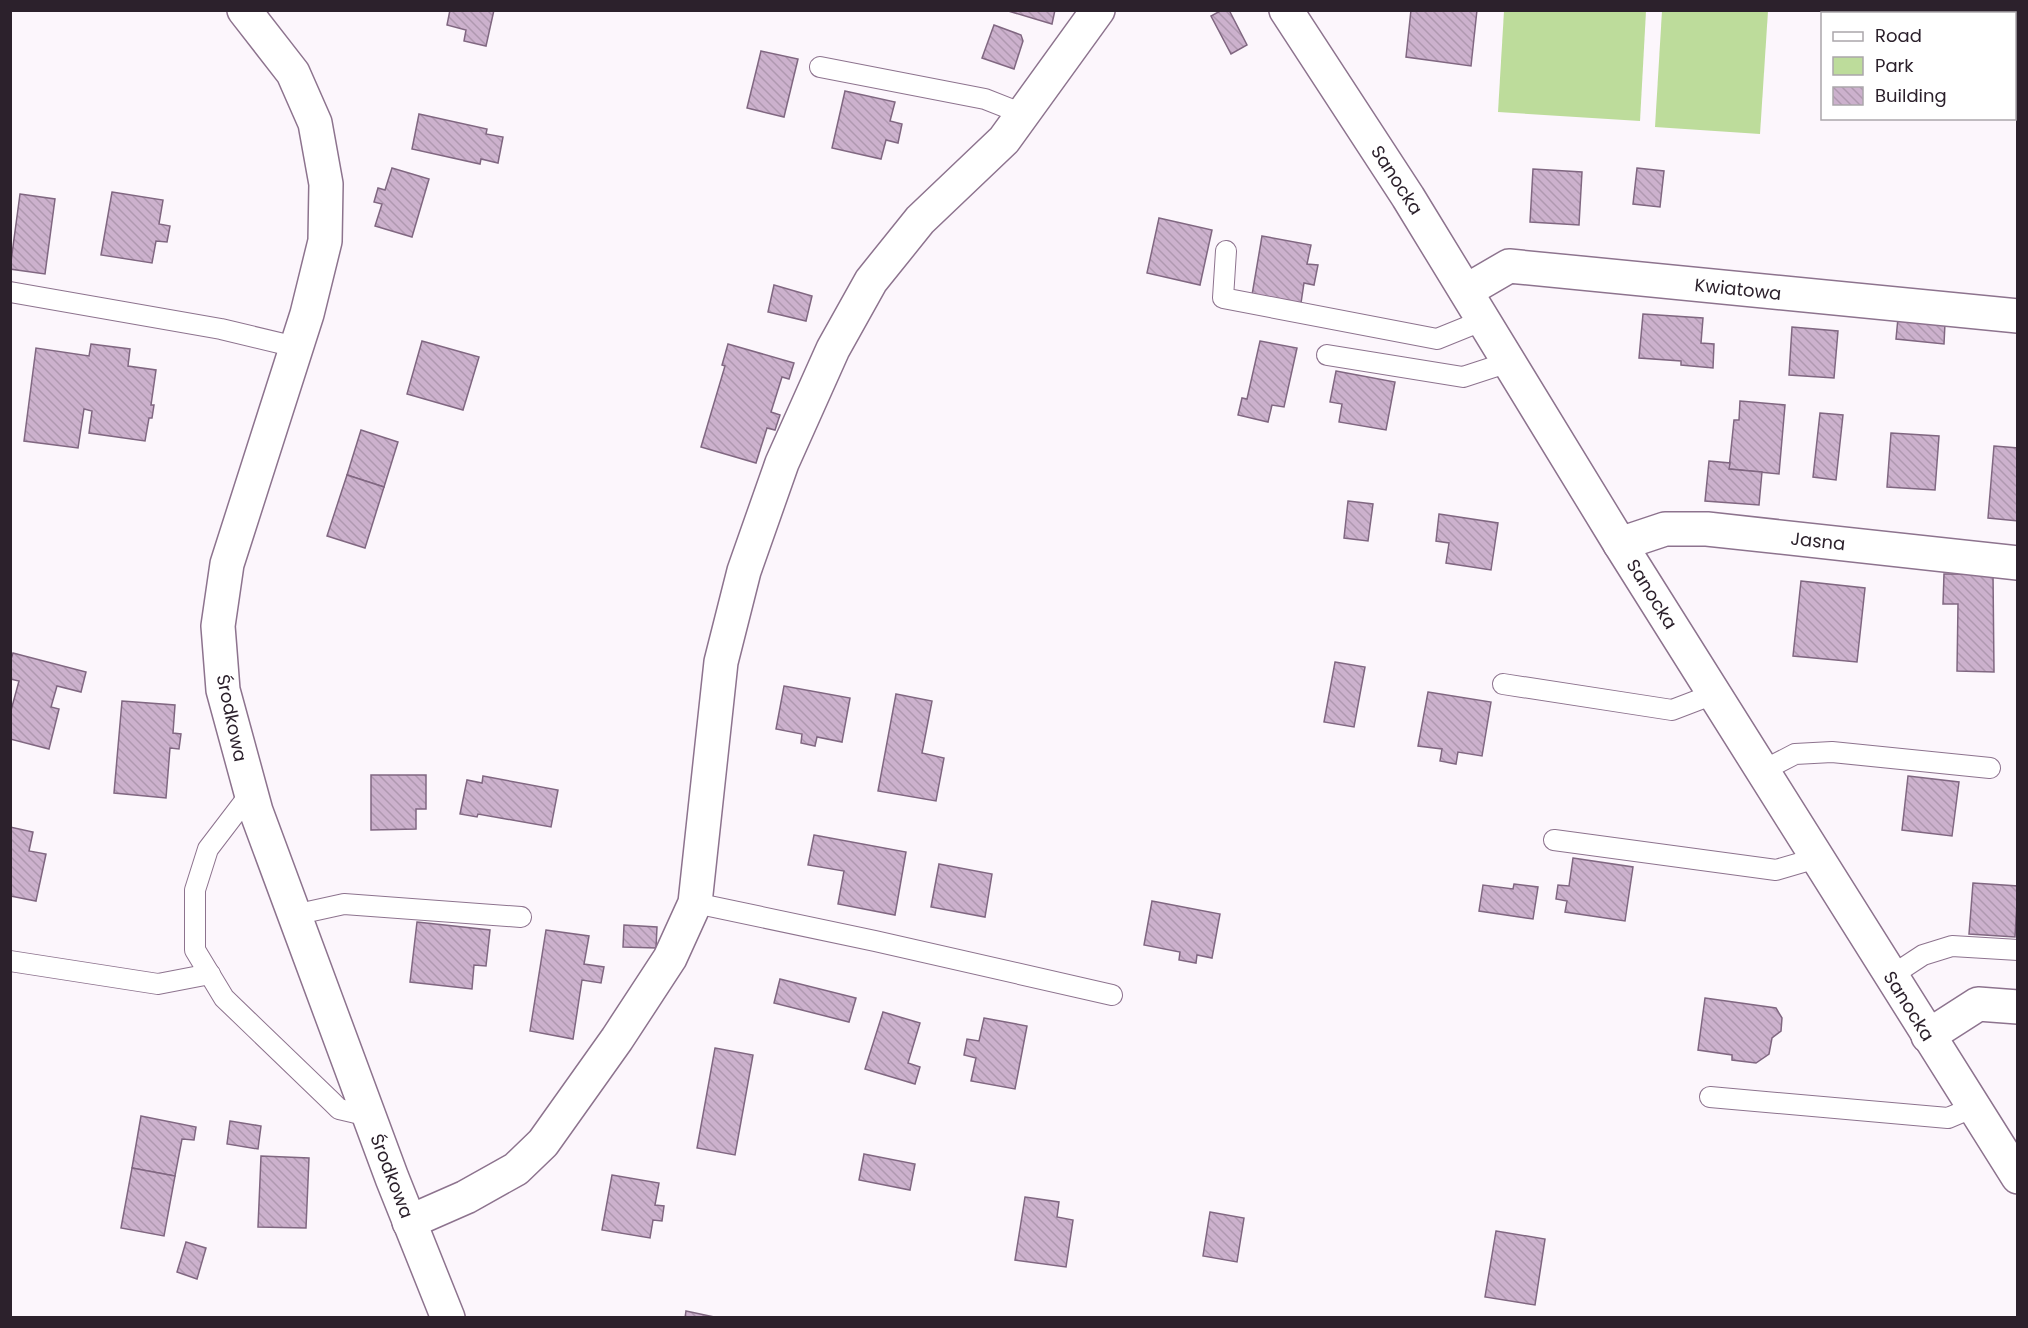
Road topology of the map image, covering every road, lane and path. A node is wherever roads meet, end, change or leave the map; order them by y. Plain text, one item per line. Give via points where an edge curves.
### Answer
1 (244, 10) edge
2 (1098, 10) edge
3 (1286, 10) edge
4 (820, 67) dead end
5 (1023, 114) junction
6 (1226, 251) dead end
7 (1466, 291) junction
8 (10, 292) edge
9 (2018, 316) edge
10 (1484, 320) junction
11 (296, 347) junction
12 (1327, 355) dead end
13 (1509, 362) junction
14 (1620, 544) junction
15 (2018, 563) edge
16 (1503, 684) dead end
17 (1714, 694) junction
18 (1990, 768) dead end
19 (1762, 771) junction
20 (250, 794) junction
21 (1554, 840) dead end
22 (1816, 858) junction
23 (695, 903) junction
24 (294, 915) junction
25 (521, 917) dead end
26 (2018, 950) edge
27 (10, 962) edge
28 (210, 974) junction
29 (1891, 976) junction
30 (1112, 995) dead end
31 (2018, 1006) edge
32 (1928, 1036) junction
33 (1710, 1097) dead end
34 (1974, 1107) junction
35 (369, 1116) junction
36 (2018, 1177) edge
37 (409, 1222) junction
38 (448, 1317) edge

1 - 11 street, Środkowa via 293,73 315,123 326,184 326,241
2 - 5 street
3 - 7 street, Sanocka
4 - 5 lane via 985,99
5 - 23 street via 1004,141 920,220 871,281 833,349 782,463 744,571 721,662
6 - 10 lane via 1223,298 1437,339
7 - 9 street, Kwiatowa via 1509,266
7 - 10 street, Sanocka
8 - 11 lane via 221,329
10 - 13 street, Sanocka
11 - 20 street, Środkowa via 227,564 218,626 223,690
12 - 13 lane via 1463,376
13 - 14 street, Sanocka
14 - 15 street, Jasna via 1665,529 1707,529
14 - 17 street, Sanocka
16 - 17 lane via 1672,710
17 - 19 street, Sanocka
18 - 19 lane via 1832,752 1795,754
19 - 22 street, Sanocka
20 - 24 street, Środkowa
20 - 28 lane via 208,849 195,890 195,951
21 - 22 lane via 1776,870
22 - 29 street, Sanocka
23 - 30 lane
23 - 37 street via 670,958 543,1143 516,1169
24 - 25 lane via 344,904
24 - 35 street, Środkowa
26 - 29 lane via 1952,946 1923,955
27 - 28 lane via 158,984
28 - 35 lane via 224,998 339,1109
29 - 32 street, Sanocka
31 - 32 street via 1978,1004
32 - 34 street, Sanocka
33 - 34 lane via 1948,1118
34 - 36 street, Sanocka
35 - 37 street, Środkowa
37 - 38 street, Środkowa

